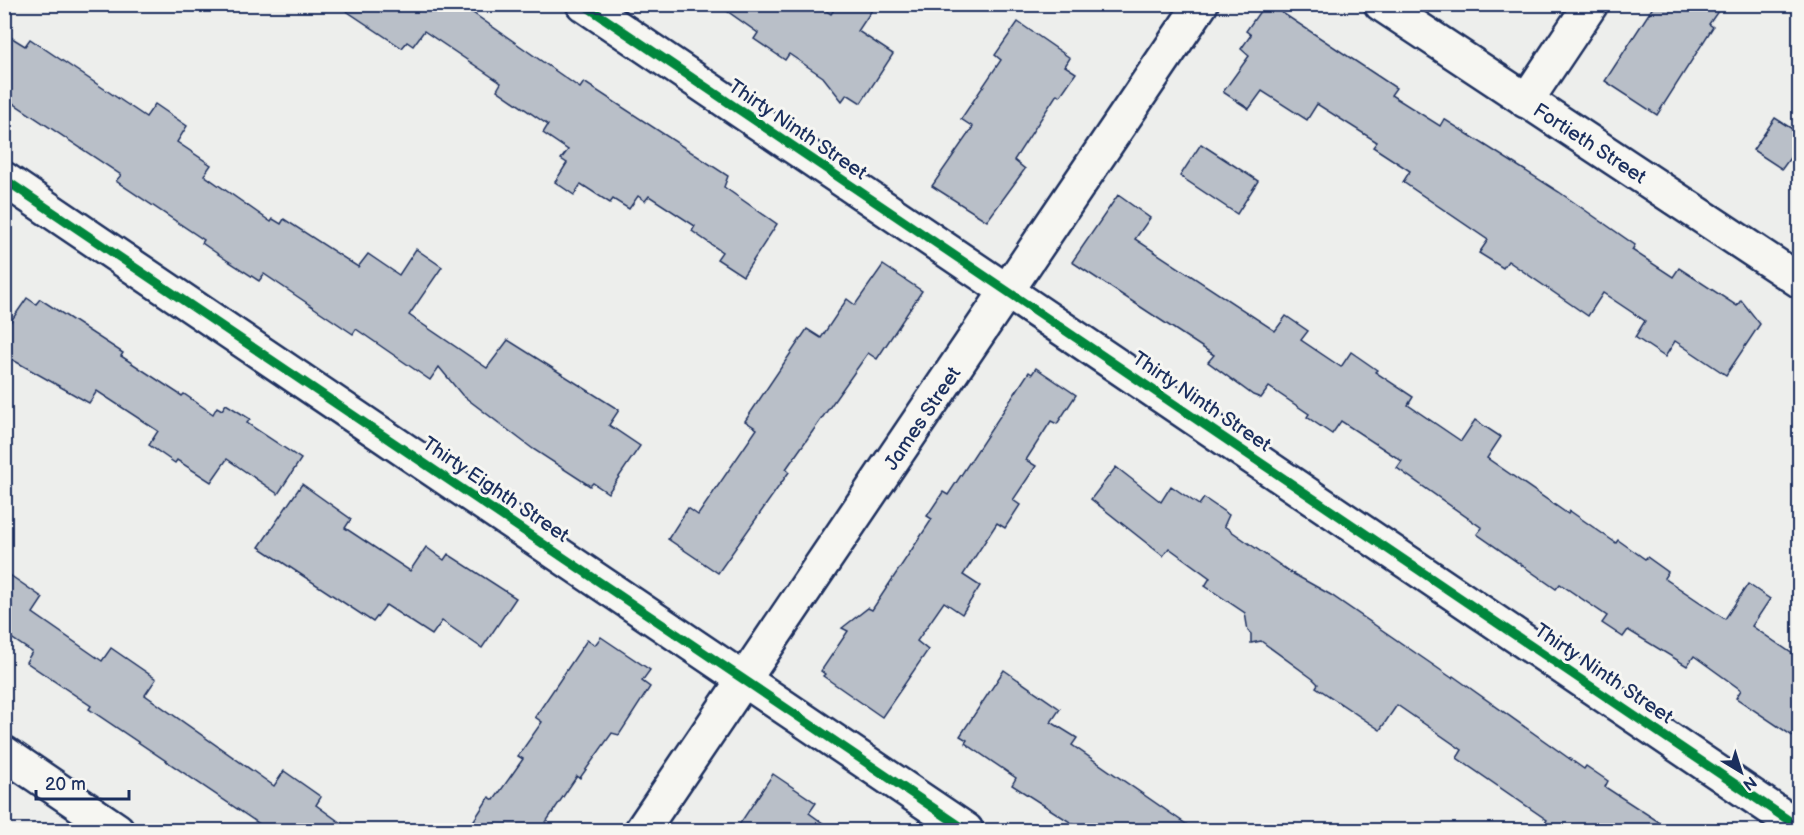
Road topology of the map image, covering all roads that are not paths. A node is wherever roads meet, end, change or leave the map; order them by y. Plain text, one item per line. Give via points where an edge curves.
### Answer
1 (583, 4) edge
2 (1201, 4) edge
3 (1381, 4) edge
4 (1591, 4) edge
5 (1526, 101) junction
6 (4, 179) edge
7 (1800, 281) edge
8 (1007, 292) junction
9 (745, 680) junction
10 (4, 753) edge
11 (1800, 828) edge
12 (117, 831) edge
13 (642, 831) edge
14 (966, 831) edge

1 - 8 street, Thirty Ninth Street
2 - 8 street, James Street
3 - 5 street, Fortieth Street
4 - 5 street
5 - 7 street, Fortieth Street
6 - 9 street, Thirty Eighth Street
8 - 9 street, James Street
8 - 11 street, Thirty Ninth Street
9 - 13 street, James Street
9 - 14 street, Thirty Eighth Street
10 - 12 street

